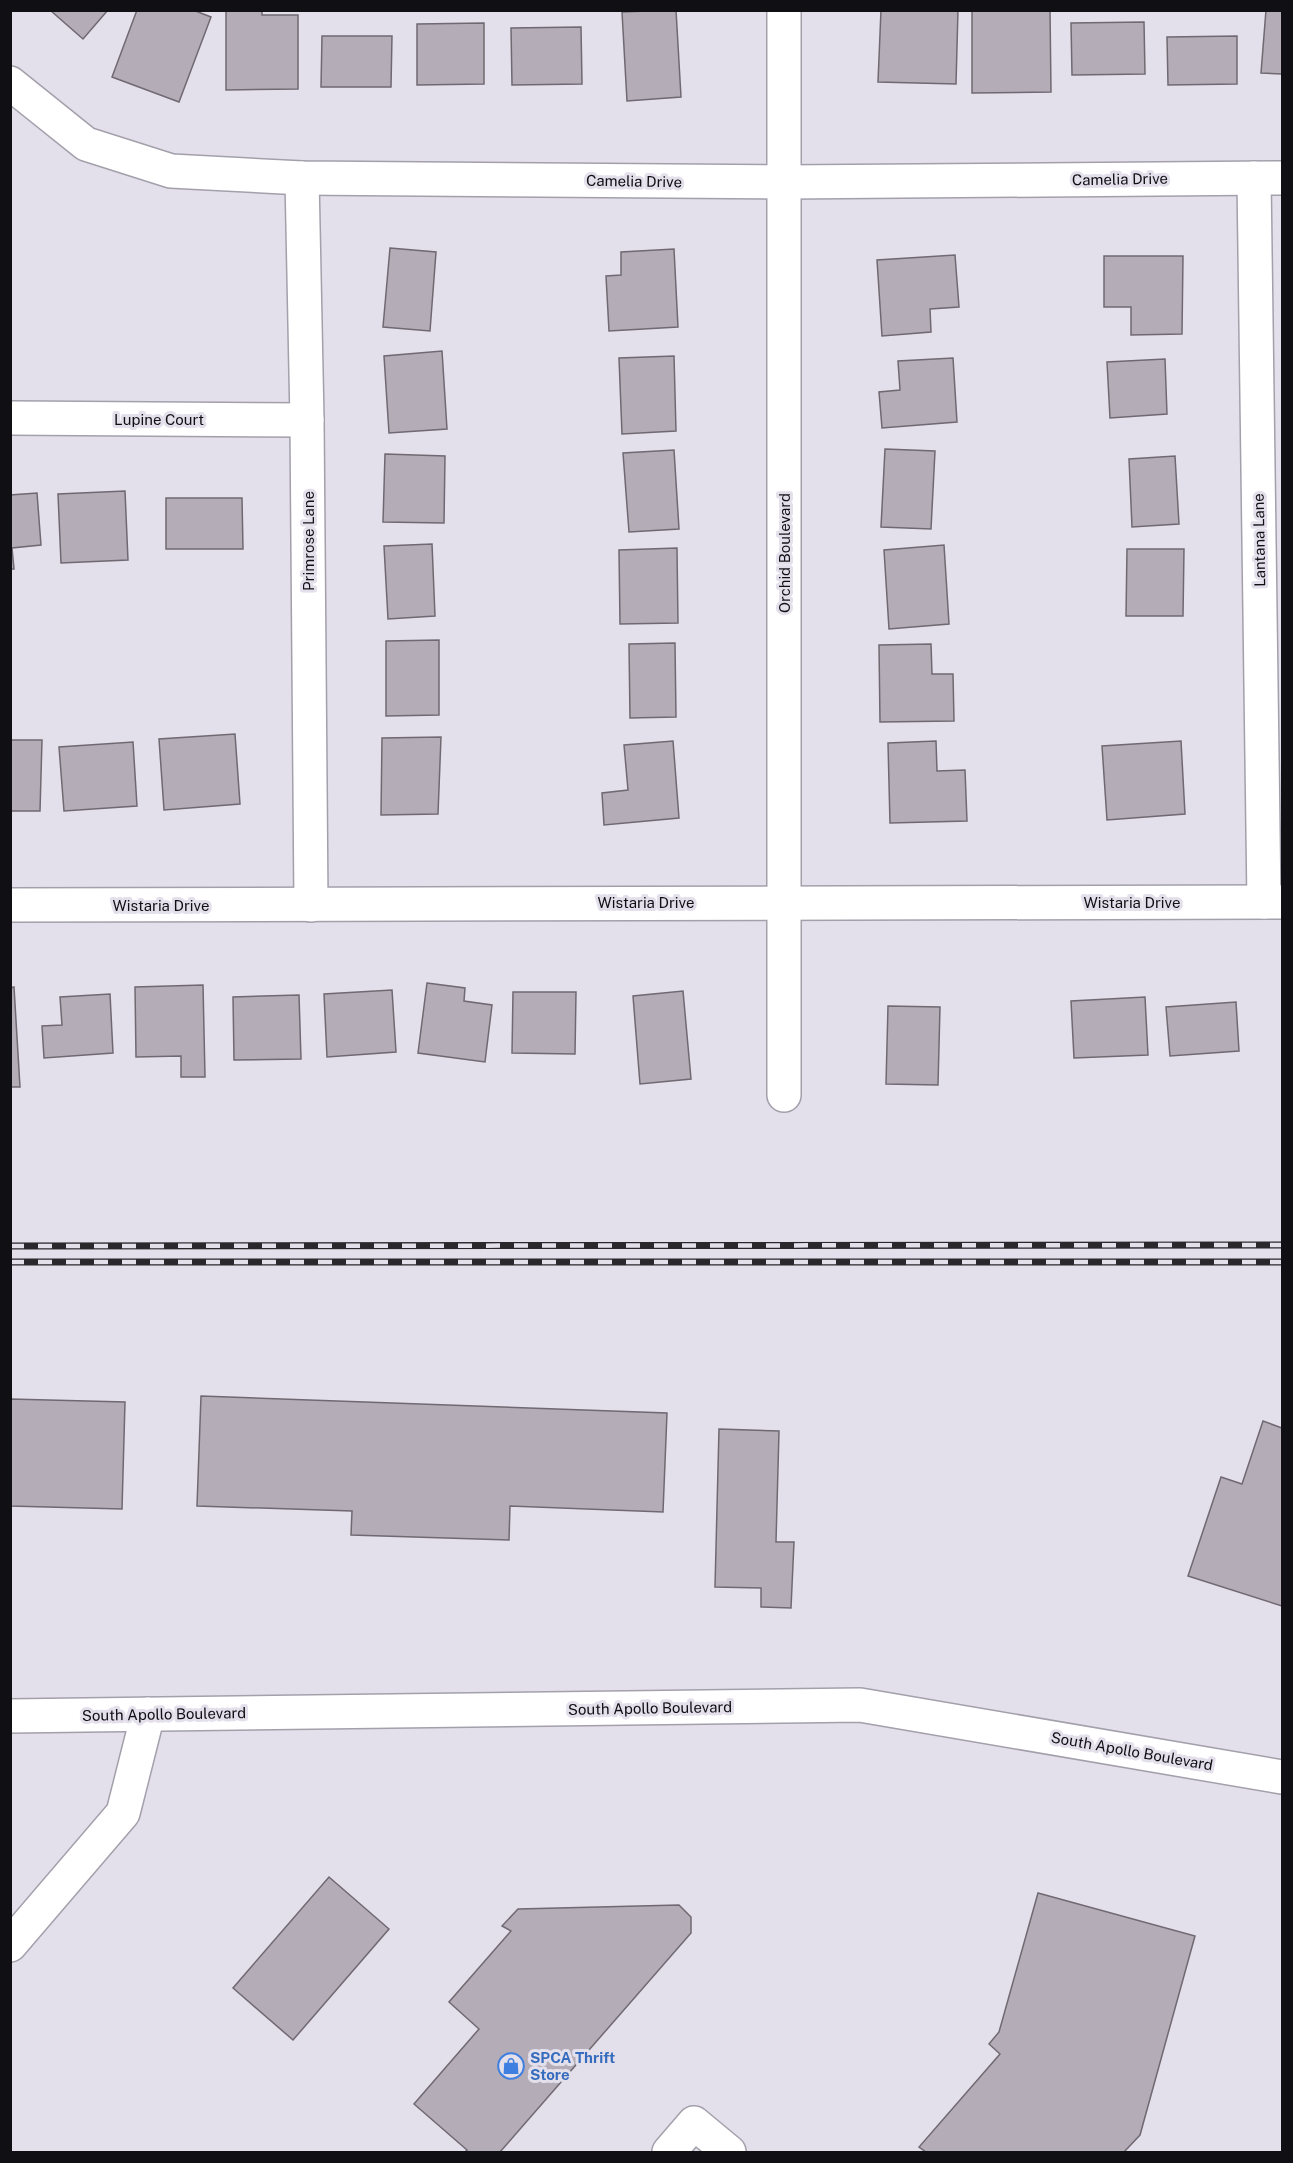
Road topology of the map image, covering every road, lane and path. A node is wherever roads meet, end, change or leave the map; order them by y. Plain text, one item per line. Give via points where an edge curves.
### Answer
1 (784, 10) edge
2 (10, 83) edge
3 (302, 178) junction
4 (1268, 178) edge
5 (785, 182) junction
6 (10, 418) edge
7 (307, 420) junction
8 (784, 902) junction
9 (1274, 902) edge
10 (10, 905) edge
11 (311, 905) junction
12 (784, 1095) dead end
13 (148, 1714) junction
14 (10, 1716) edge
15 (1282, 1777) edge
16 (10, 1945) edge
17 (669, 2152) edge
18 (729, 2152) edge

1 - 5 street, Orchid Boulevard
2 - 3 street, Camelia Drive via 86,144 171,171
3 - 5 street, Camelia Drive
3 - 7 street, Primrose Lane
4 - 5 street, Camelia Drive
4 - 9 street, Lantana Lane
5 - 8 street, Orchid Boulevard
6 - 7 street, Lupine Court
7 - 11 street, Primrose Lane
8 - 9 street, Wistaria Drive
8 - 11 street, Wistaria Drive
8 - 12 street, Orchid Boulevard
10 - 11 street, Wistaria Drive
13 - 14 street, South Apollo Boulevard
13 - 15 street, South Apollo Boulevard via 860,1705
13 - 16 street via 123,1813
17 - 18 street via 694,2123

